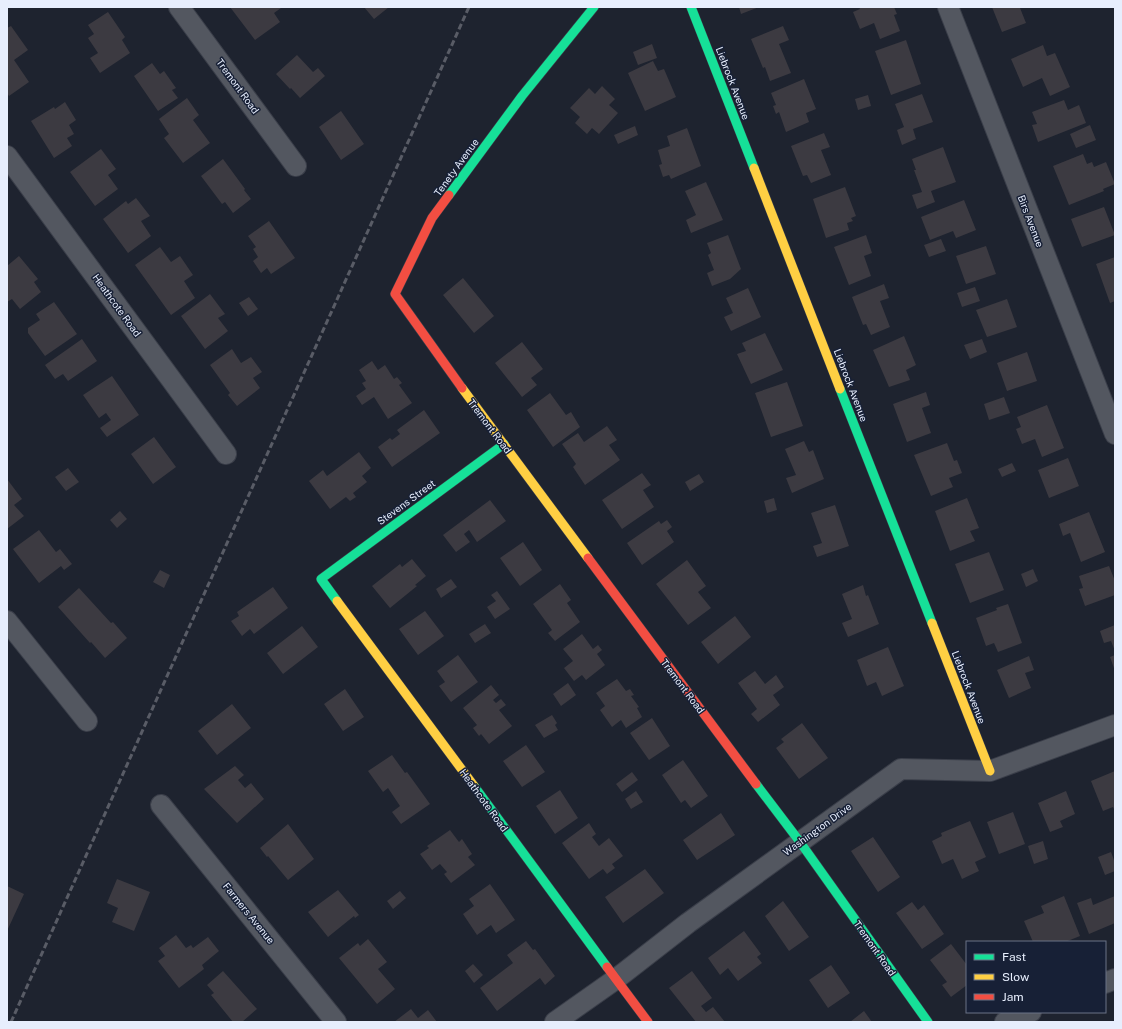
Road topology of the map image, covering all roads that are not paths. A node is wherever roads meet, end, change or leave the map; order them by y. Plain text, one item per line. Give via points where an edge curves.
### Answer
1 (179, 7) edge
2 (594, 7) edge
3 (692, 7) edge
4 (948, 7) edge
5 (7, 156) edge
6 (296, 166) dead end
7 (436, 352) joint
8 (1113, 425) edge
9 (504, 444) junction
10 (226, 454) dead end
11 (321, 579) joint
12 (7, 621) edge
13 (87, 721) dead end
14 (1115, 725) edge
15 (990, 771) junction
16 (162, 805) dead end
17 (800, 842) junction
18 (616, 979) junction
19 (1028, 1013) edge
20 (336, 1022) edge
21 (555, 1022) edge
22 (648, 1022) edge
23 (928, 1022) edge
24 (1005, 1022) edge

1 - 6 street, Tremont Road
2 - 7 street, Tenety Avenue via 522,96 432,218 395,294
3 - 15 street, Liebrock Avenue
4 - 8 street, Birs Avenue
5 - 10 street, Heathcote Road
7 - 9 street, Tremont Road
9 - 11 street, Stevens Street
9 - 17 street, Tremont Road
11 - 18 street, Heathcote Road
12 - 13 street
14 - 15 street, Washington Drive
15 - 17 street, Washington Drive via 901,768
16 - 20 street, Farmers Avenue
17 - 18 street, Washington Drive
17 - 23 street, Tremont Road
18 - 21 street, Washington Drive
18 - 22 street, Heathcote Road
19 - 24 street

